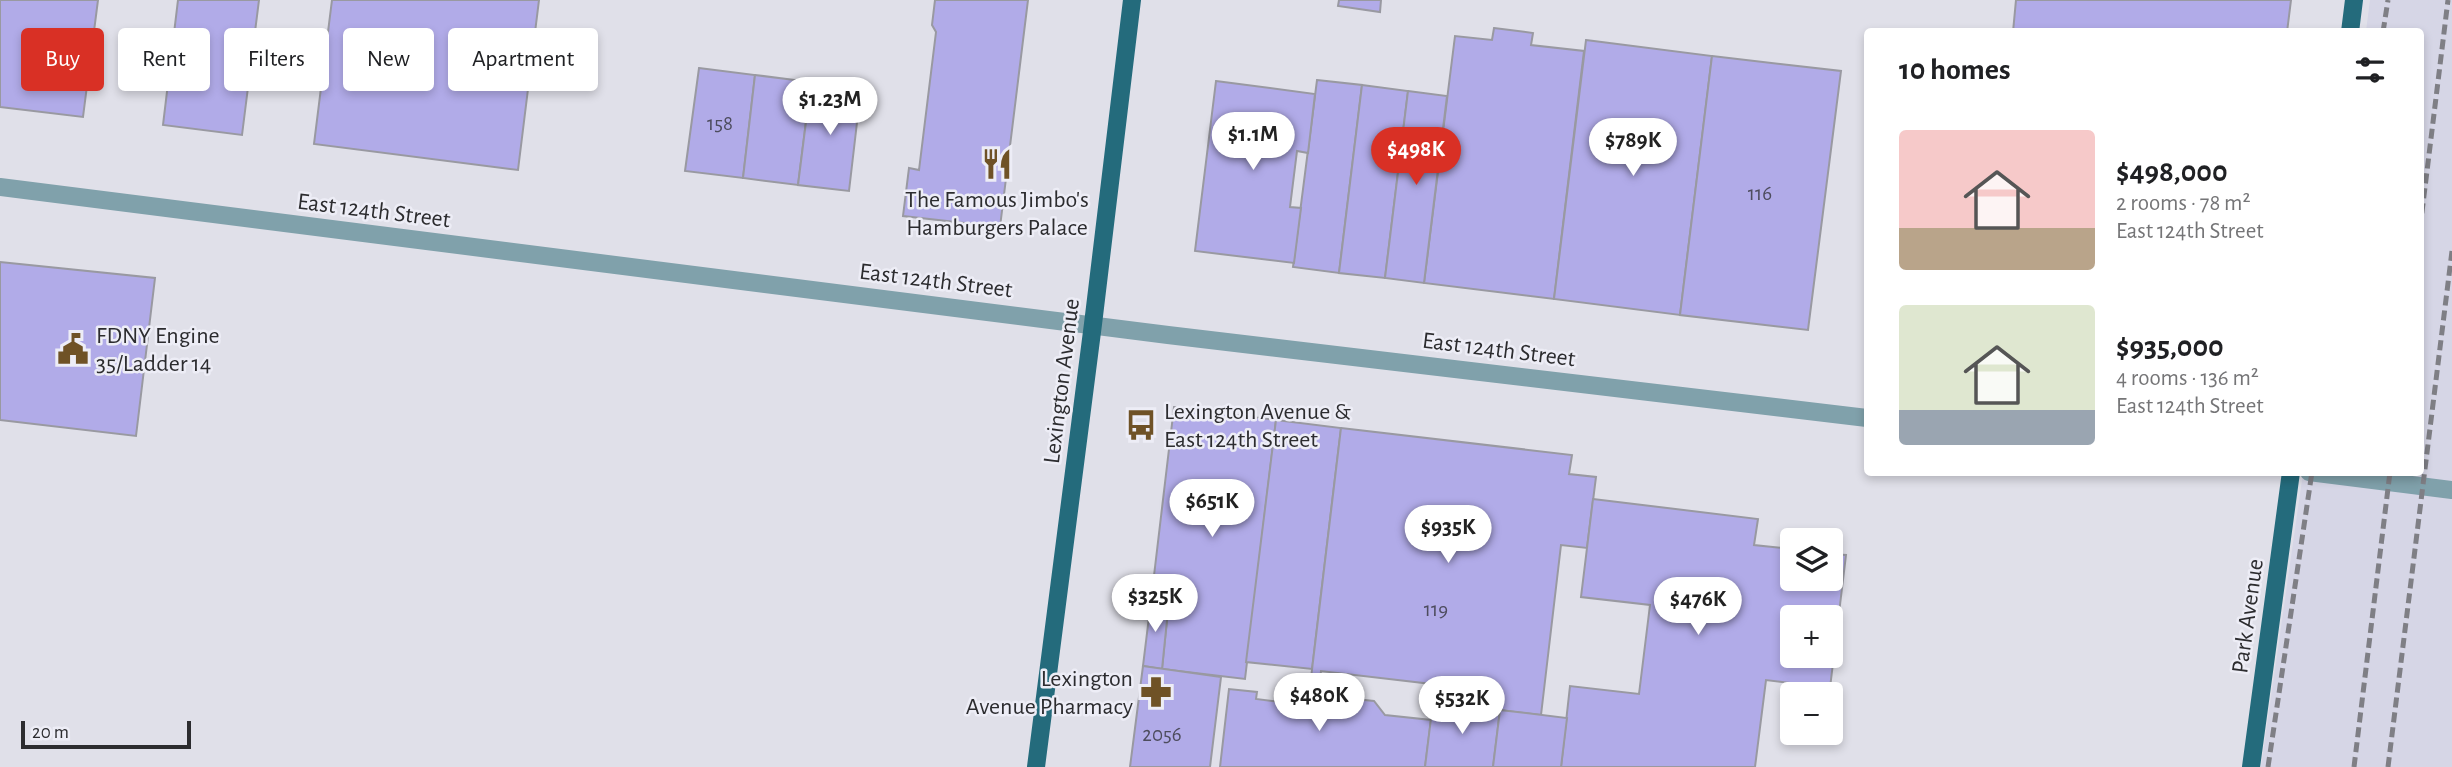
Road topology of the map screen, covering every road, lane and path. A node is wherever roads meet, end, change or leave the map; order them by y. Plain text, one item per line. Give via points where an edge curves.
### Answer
1 (1132, 0) edge
2 (2354, 0) edge
3 (2350, 28) edge
4 (0, 187) edge
5 (1093, 324) junction
6 (1864, 418) edge
7 (2290, 476) edge
8 (2341, 476) edge
9 (2452, 490) edge
10 (1036, 767) edge
11 (2251, 767) edge

1 - 5 main road, Lexington Avenue
2 - 3 main road
4 - 5 street, East 124th Street
5 - 6 street, East 124th Street
5 - 10 main road, Lexington Avenue
7 - 11 main road, Park Avenue
8 - 9 street

